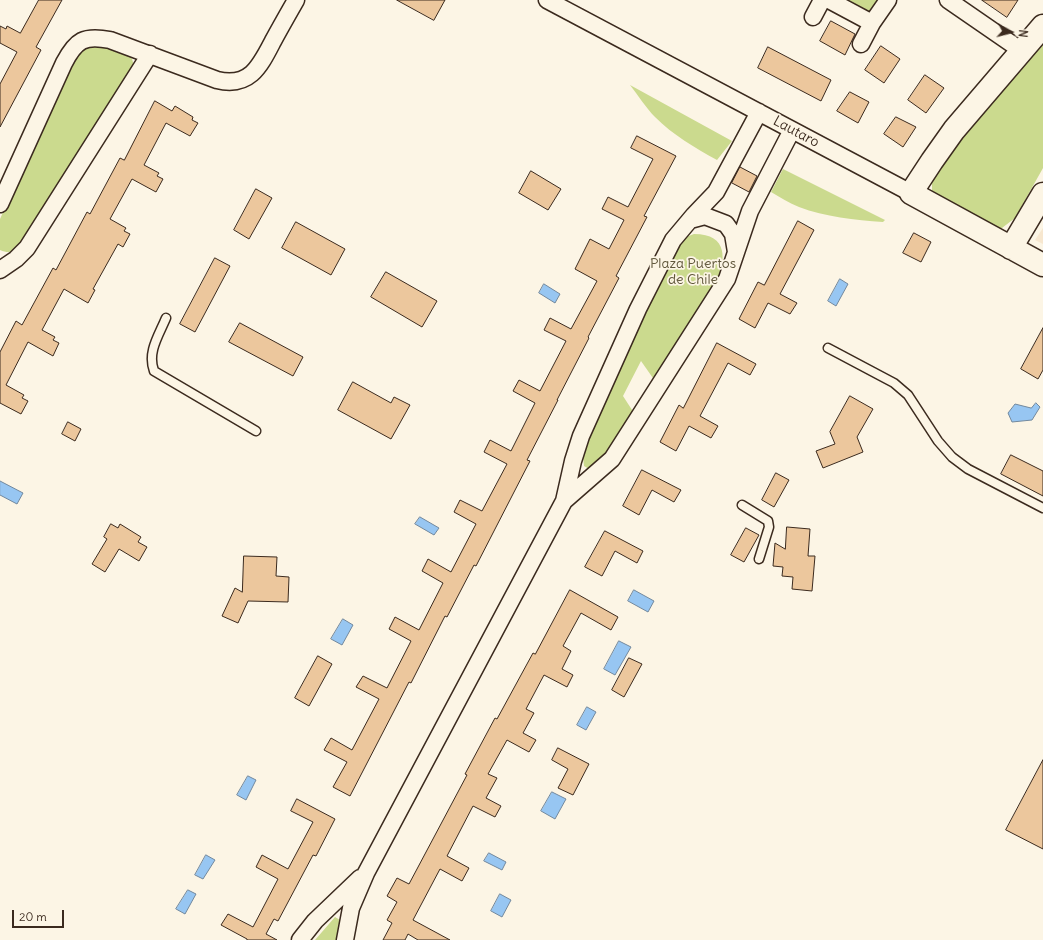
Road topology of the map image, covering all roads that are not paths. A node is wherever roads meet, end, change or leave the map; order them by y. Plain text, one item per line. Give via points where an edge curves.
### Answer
1 (296, 0) edge
2 (548, 0) edge
3 (822, 0) edge
4 (829, 0) edge
5 (888, 0) edge
6 (948, 0) edge
7 (813, 17) dead end
8 (872, 23) junction
9 (1043, 26) edge
10 (861, 44) dead end
11 (1022, 51) junction
12 (150, 54) junction
13 (759, 112) junction
14 (792, 130) junction
15 (911, 193) junction
16 (1043, 194) edge
17 (0, 204) edge
18 (690, 220) junction
19 (1011, 248) junction
20 (736, 252) junction
21 (0, 256) edge
22 (16, 259) junction
23 (1043, 265) edge
24 (0, 270) edge
25 (166, 318) dead end
26 (828, 348) dead end
27 (256, 431) dead end
28 (564, 501) junction
29 (742, 505) dead end
30 (1043, 508) edge
31 (759, 558) dead end
32 (366, 873) junction
33 (300, 940) edge
34 (344, 940) edge

1 - 12 street via 260,65 242,80 217,80
2 - 13 street, Lautaro
3 - 7 street
4 - 8 street
5 - 8 street
6 - 11 street
8 - 10 street
9 - 11 street
11 - 15 street via 954,130
12 - 17 street via 100,38 84,39 78,43 64,63
12 - 22 street via 27,248
13 - 14 street, Lautaro
13 - 18 street via 716,192
14 - 15 street, Lautaro
14 - 20 street via 750,211
15 - 19 street, Lautaro
16 - 19 street
18 - 20 street via 705,216 726,224 733,234
18 - 28 street via 673,240 638,309 581,436
19 - 23 street, Lautaro
20 - 28 street via 727,279 612,459
21 - 22 street
22 - 24 street
25 - 27 lane via 152,351 151,363 154,371
26 - 30 lane via 894,383 908,394 938,441 952,457 968,469
28 - 32 street
29 - 31 lane via 768,521 769,528
32 - 33 street
32 - 34 street via 351,908

